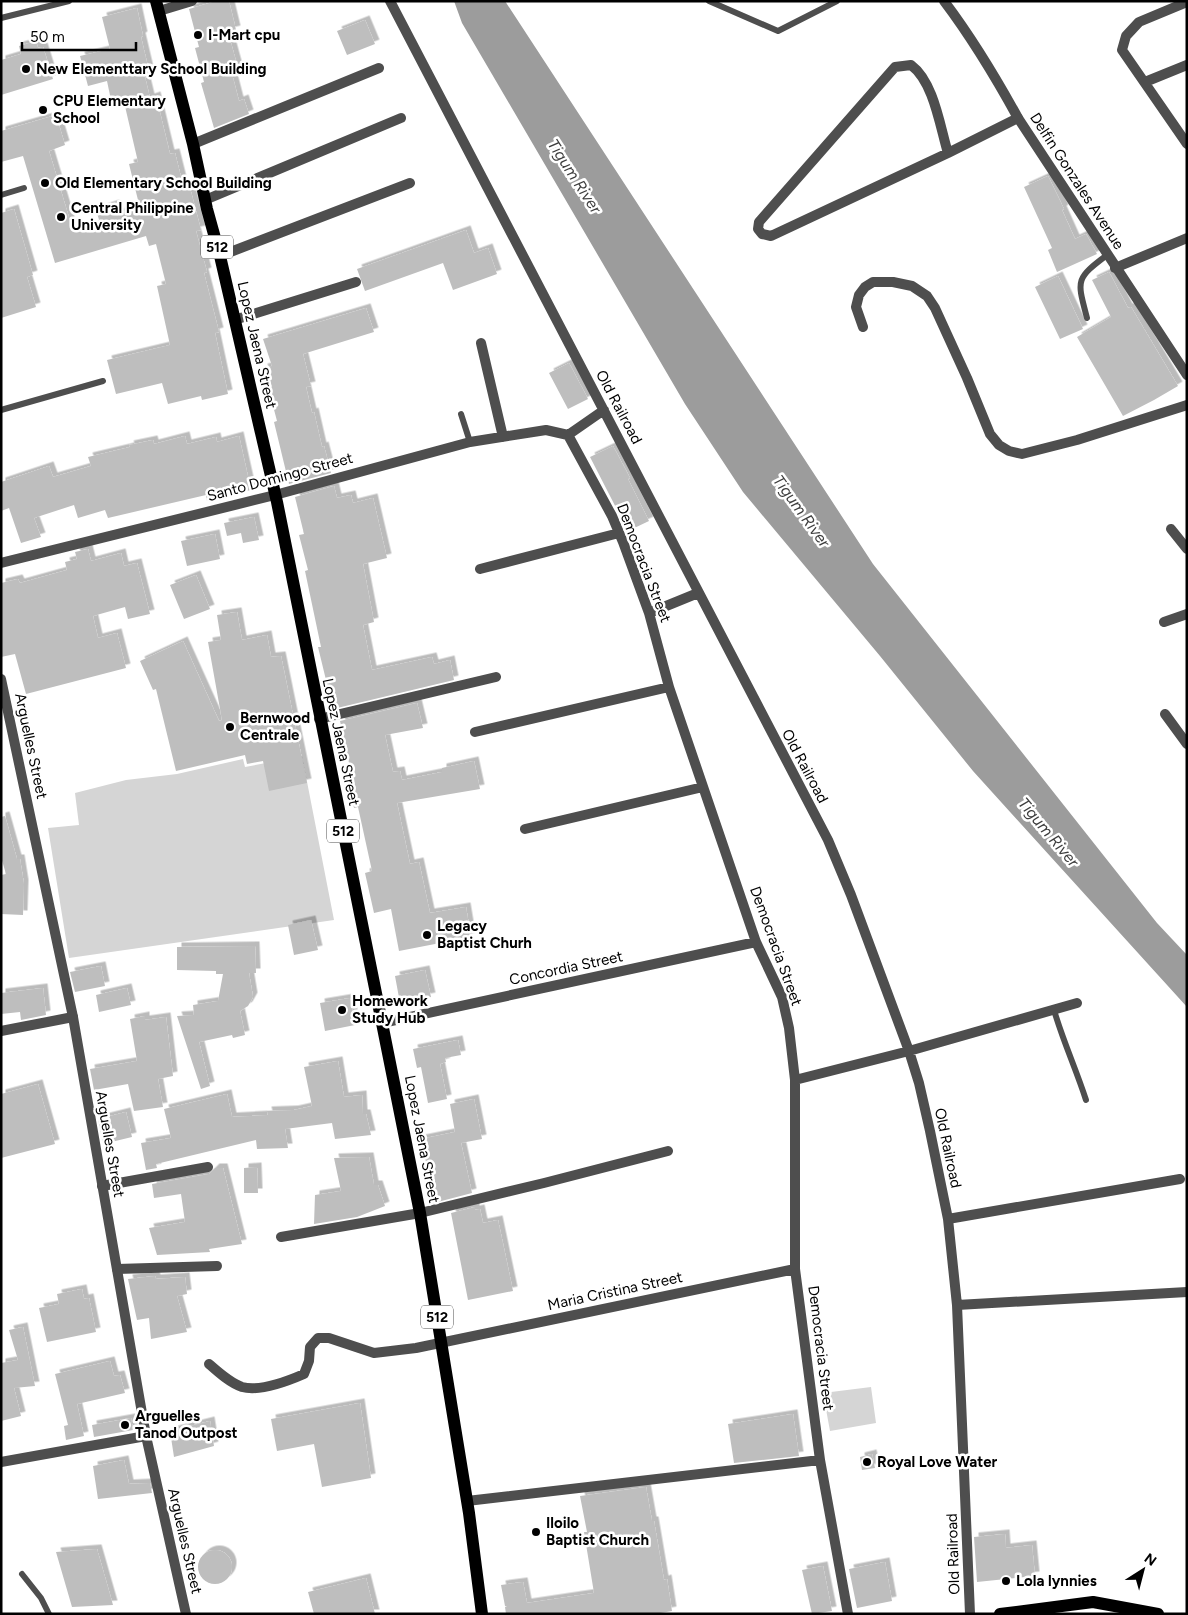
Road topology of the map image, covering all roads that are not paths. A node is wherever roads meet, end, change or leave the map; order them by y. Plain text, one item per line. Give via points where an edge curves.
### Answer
1 (69, 1) edge
2 (192, 1) edge
3 (390, 1) edge
4 (709, 1) edge
5 (837, 1) edge
6 (944, 1) edge
7 (1187, 2) edge
8 (158, 6) edge
9 (1, 18) edge
10 (1187, 65) edge
11 (379, 68) dead end
12 (1145, 82) junction
13 (401, 118) dead end
14 (1018, 118) junction
15 (1185, 138) edge
16 (193, 144) junction
17 (948, 153) junction
18 (410, 183) dead end
19 (24, 188) dead end
20 (1, 195) edge
21 (205, 200) junction
22 (1187, 238) edge
23 (1107, 255) junction
24 (220, 256) junction
25 (1116, 268) junction
26 (356, 282) dead end
27 (1087, 318) dead end
28 (234, 320) junction
29 (863, 327) dead end
30 (481, 343) dead end
31 (1187, 375) edge
32 (103, 380) dead end
33 (1187, 405) edge
34 (1, 410) edge
35 (604, 410) junction
36 (461, 414) dead end
37 (568, 435) junction
38 (503, 437) junction
39 (470, 442) junction
40 (275, 494) junction
41 (1170, 529) dead end
42 (619, 533) junction
43 (1187, 549) edge
44 (1, 563) edge
45 (480, 569) dead end
46 (698, 593) junction
47 (649, 613) junction
48 (1187, 614) edge
49 (1164, 622) dead end
50 (496, 676) dead end
51 (1, 679) edge
52 (669, 687) junction
53 (3, 695) edge
54 (1165, 714) dead end
55 (320, 719) junction
56 (475, 732) dead end
57 (1187, 744) edge
58 (703, 787) junction
59 (525, 829) dead end
60 (756, 942) junction
61 (1077, 1003) dead end
62 (1054, 1010) junction
63 (74, 1017) junction
64 (382, 1023) junction
65 (1, 1031) edge
66 (908, 1051) junction
67 (795, 1080) junction
68 (1086, 1100) dead end
69 (668, 1151) dead end
70 (208, 1167) dead end
71 (1180, 1179) dead end
72 (102, 1186) junction
73 (420, 1213) junction
74 (948, 1219) junction
75 (281, 1237) dead end
76 (217, 1266) dead end
77 (116, 1269) junction
78 (796, 1269) junction
79 (1187, 1292) edge
80 (957, 1306) junction
81 (441, 1343) junction
82 (208, 1364) dead end
83 (146, 1436) junction
84 (820, 1460) junction
85 (1, 1462) edge
86 (467, 1502) junction
87 (22, 1574) dead end
88 (49, 1614) edge
89 (186, 1614) edge
90 (482, 1614) edge
91 (848, 1614) edge
92 (970, 1614) edge
93 (1000, 1614) edge
94 (1158, 1614) edge

1 - 9 lane
2 - 8 street
3 - 35 street, Old Railroad
4 - 5 lane via 778,31
6 - 14 street, Delfin Gonzales Avenue via 995,76
7 - 12 street via 1139,22 1126,36 1122,50
8 - 16 main road, Lopez Jaena Street / 512
10 - 12 street
11 - 16 street
12 - 15 street
13 - 21 street
14 - 17 street
14 - 23 street, Delfin Gonzales Avenue
16 - 21 main road, Lopez Jaena Street / 512
17 - 17 street via 771,236 762,234 758,229 759,222 895,67 911,65 919,71 929,88
18 - 24 street
19 - 20 lane
21 - 24 main road, Lopez Jaena Street / 512
22 - 25 street
23 - 25 street, Delfin Gonzales Avenue
23 - 27 lane via 1086,271 1080,286
24 - 28 main road, Lopez Jaena Street / 512
25 - 31 street, Delfin Gonzales Avenue
26 - 28 street
28 - 40 main road, Lopez Jaena Street / 512
29 - 33 street via 856,307 859,295 873,282 912,286 927,296 990,434 1009,451 1022,454 1077,440
30 - 38 street
32 - 34 lane
35 - 37 street
35 - 46 street, Old Railroad
36 - 39 lane
37 - 38 street, Santo Domingo Street via 546,430
37 - 42 street, Democracia Street
38 - 39 street, Santo Domingo Street
39 - 40 street, Santo Domingo Street
40 - 44 street, Santo Domingo Street
40 - 55 main road, Lopez Jaena Street / 512
41 - 43 street
42 - 45 street
42 - 47 street, Democracia Street
46 - 47 street
46 - 66 street, Old Railroad via 828,840
47 - 52 street, Democracia Street
48 - 49 street
50 - 55 street
51 - 53 street, Arguelles Street
52 - 56 street
52 - 58 street, Democracia Street
53 - 63 street, Arguelles Street
54 - 57 street
55 - 64 main road, Lopez Jaena Street / 512
58 - 59 street
58 - 60 street, Democracia Street
60 - 64 street, Concordia Street
60 - 67 street, Democracia Street via 782,996
61 - 62 street
62 - 66 street
62 - 68 lane
63 - 65 street
63 - 72 street, Arguelles Street
64 - 73 main road, Lopez Jaena Street / 512
66 - 67 street
66 - 74 street, Old Railroad via 919,1083
67 - 78 street, Democracia Street
69 - 73 street
70 - 72 street
71 - 74 street
72 - 77 street, Arguelles Street
73 - 75 street
73 - 81 main road, Lopez Jaena Street / 512
74 - 80 street, Old Railroad
76 - 77 street
77 - 83 street, Arguelles Street
78 - 81 street, Maria Cristina Street
78 - 84 street, Democracia Street
79 - 80 street
80 - 92 street, Old Railroad
81 - 82 street, Maria Cristina Street via 374,1352 330,1338 318,1338 310,1348 304,1374 264,1387 242,1387
81 - 86 main road, Lopez Jaena Street / 512
83 - 85 street
83 - 89 street, Arguelles Street
84 - 86 street
84 - 91 street, Democracia Street
86 - 90 main road, Lopez Jaena Street / 512
87 - 88 lane
93 - 94 main road via 1093,1602

